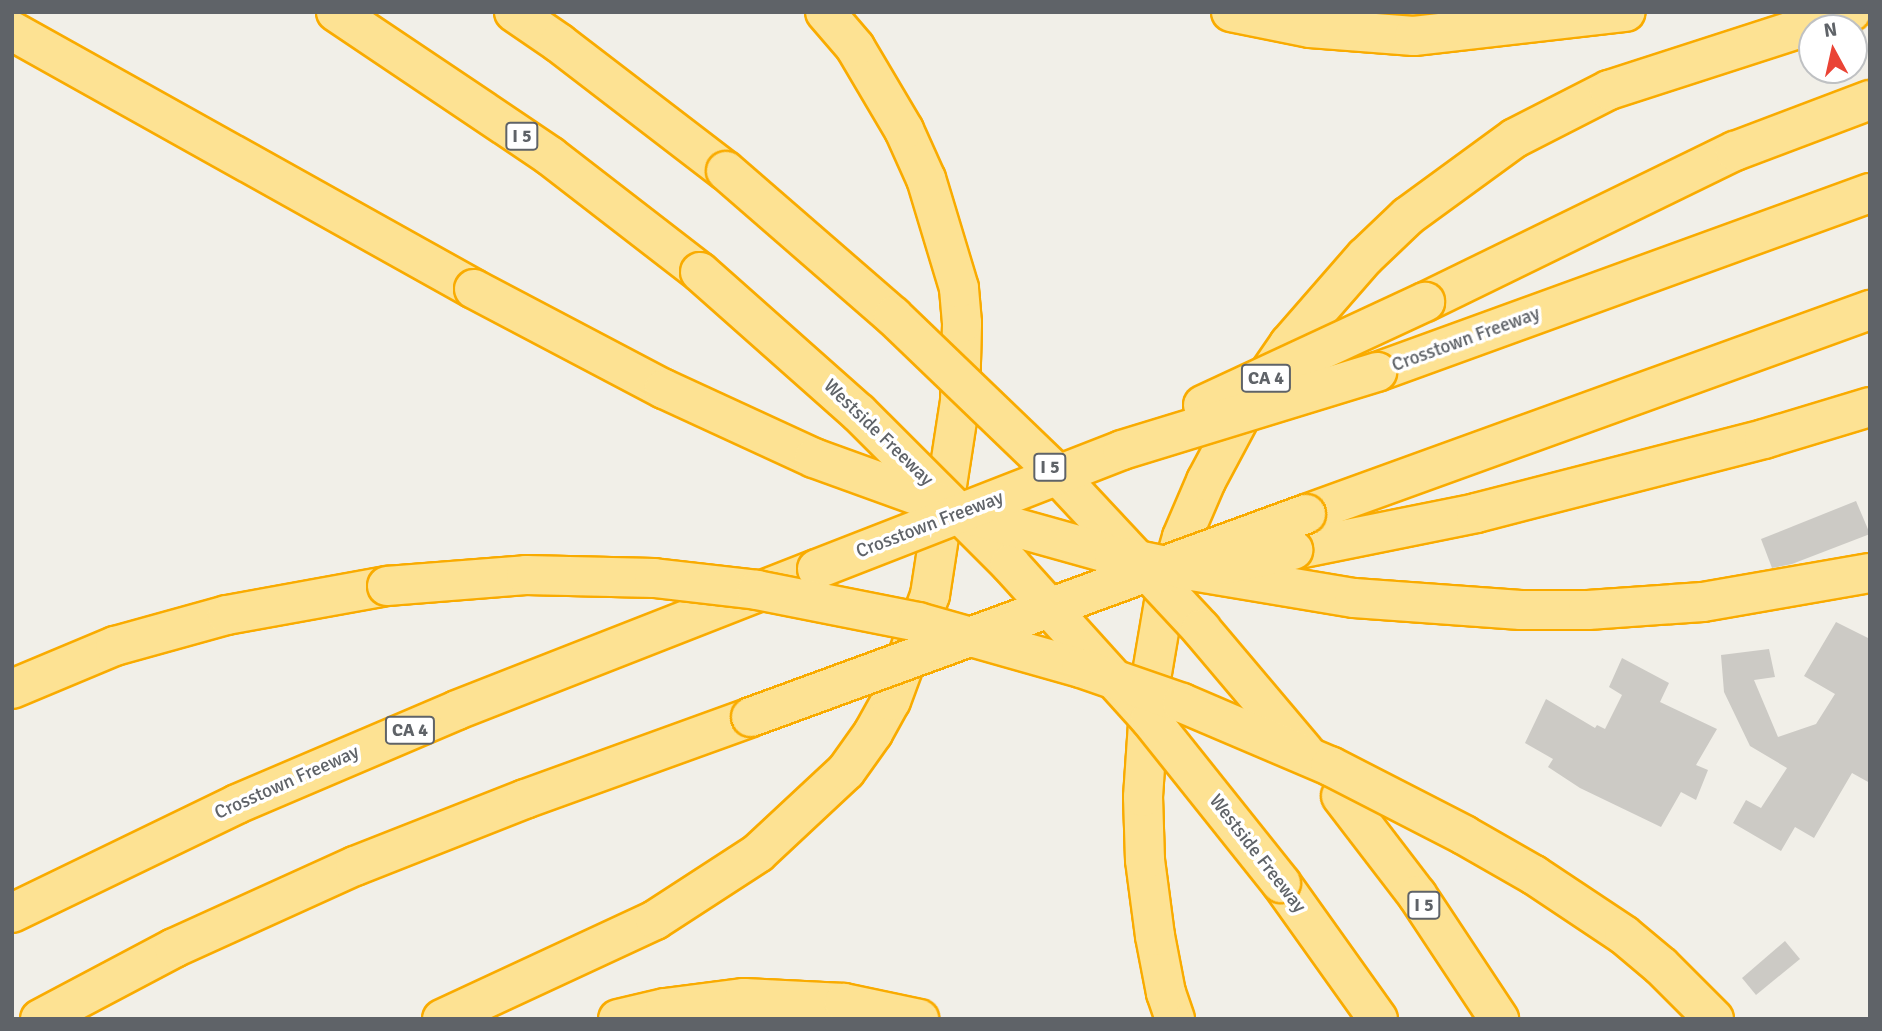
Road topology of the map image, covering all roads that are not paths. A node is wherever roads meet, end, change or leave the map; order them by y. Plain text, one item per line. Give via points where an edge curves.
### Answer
1 (336, 12) edge
2 (514, 12) edge
3 (825, 12) edge
4 (1231, 12) edge
5 (1626, 12) edge
6 (1850, 12) edge
7 (12, 31) edge
8 (1870, 100) edge
9 (1869, 193) edge
10 (1870, 310) edge
11 (1870, 407) edge
12 (1122, 450) junction
13 (1870, 573) edge
14 (1079, 596) junction
15 (12, 689) edge
16 (12, 913) edge
17 (40, 1019) edge
18 (442, 1019) edge
19 (618, 1019) edge
20 (919, 1019) edge
21 (1175, 1019) edge
22 (1378, 1019) edge
23 (1499, 1019) edge
24 (1714, 1019) edge

1 - 22 highway, Westside Freeway / I 5, bridge via 550,156 700,272 859,414 1010,564 1150,719 1281,883
2 - 23 highway, I 5, bridge via 726,171 893,316 1052,469 1201,629 1341,796 1417,895
3 - 18 highway via 855,47 904,130 926,179 959,288 960,401 930,595 895,689 873,733 846,771 758,853 655,920
4 - 5 highway via 1310,28 1414,36
6 - 21 highway, CA 4 via 1609,90 1526,132 1466,171 1408,216 1338,285 1289,344 1245,408 1182,537 1165,596 1151,679 1143,797 1145,860 1154,936
7 - 13 highway, bridge via 474,289 664,389 814,458 974,516 1180,569 1354,598 1521,610 1703,602
8 - 12 highway, bridge via 1735,151 1205,404
9 - 12 highway, Crosstown Freeway / CA 4, bridge via 1377,372
10 - 14 highway, bridge
11 - 14 highway, bridge via 1476,513
12 - 16 highway, Crosstown Freeway / CA 4, bridge via 457,710 261,793
14 - 17 highway, bridge via 355,866 174,948
15 - 24 highway, bridge via 115,646 202,622 387,586 465,578 653,578 854,607 1081,668 1285,747 1534,874 1624,935
19 - 20 highway via 744,998 831,1002

